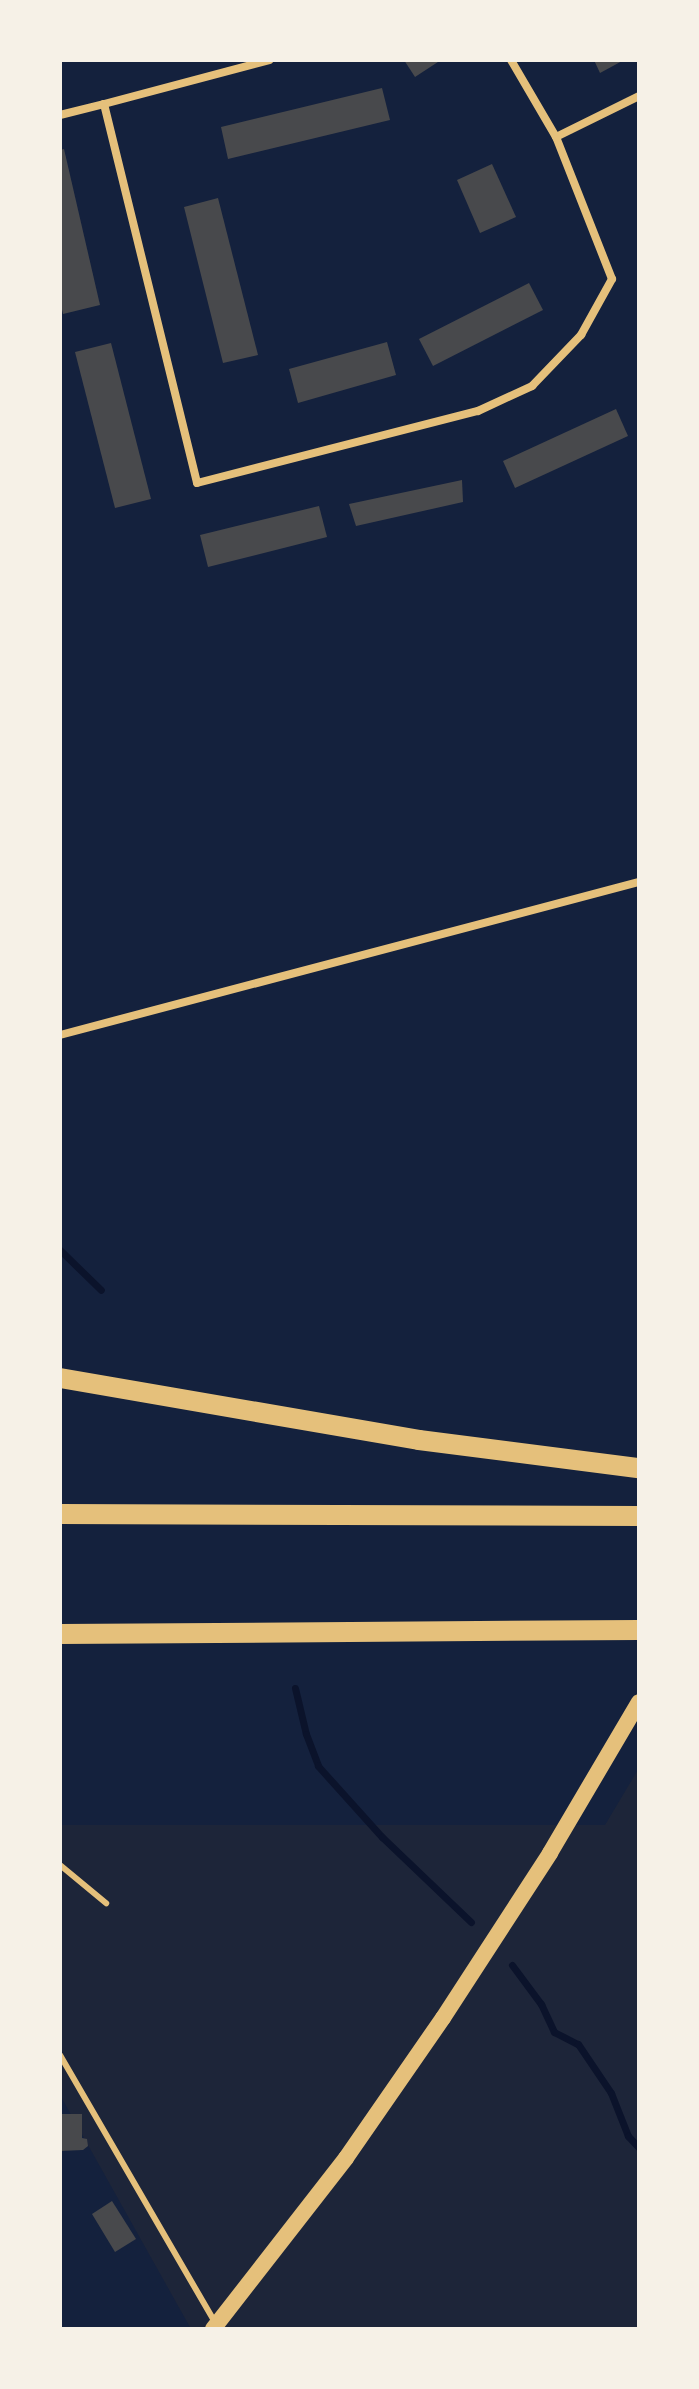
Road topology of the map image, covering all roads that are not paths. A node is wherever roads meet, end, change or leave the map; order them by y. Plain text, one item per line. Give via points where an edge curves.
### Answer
1 (269, 60) edge
2 (511, 60) edge
3 (639, 96) edge
4 (104, 104) junction
5 (60, 115) edge
6 (556, 137) junction
7 (639, 882) edge
8 (60, 1035) edge
9 (60, 1378) edge
10 (639, 1468) edge
11 (60, 1514) edge
12 (639, 1516) edge
13 (60, 1625) edge
14 (639, 1630) edge
15 (243, 1632) junction
16 (60, 1634) edge
17 (639, 1702) edge
18 (60, 1865) edge
19 (106, 1903) dead end
20 (60, 2055) edge
21 (215, 2327) edge

1 - 4 street
2 - 6 street
3 - 6 street
4 - 5 street
4 - 6 street via 197,483 478,411 532,386 581,335 612,279
7 - 8 street
9 - 10 highway via 419,1440
11 - 12 highway
13 - 15 highway
14 - 15 highway
15 - 16 highway
17 - 21 main road via 443,2018 346,2158
18 - 19 lane
20 - 21 lane

